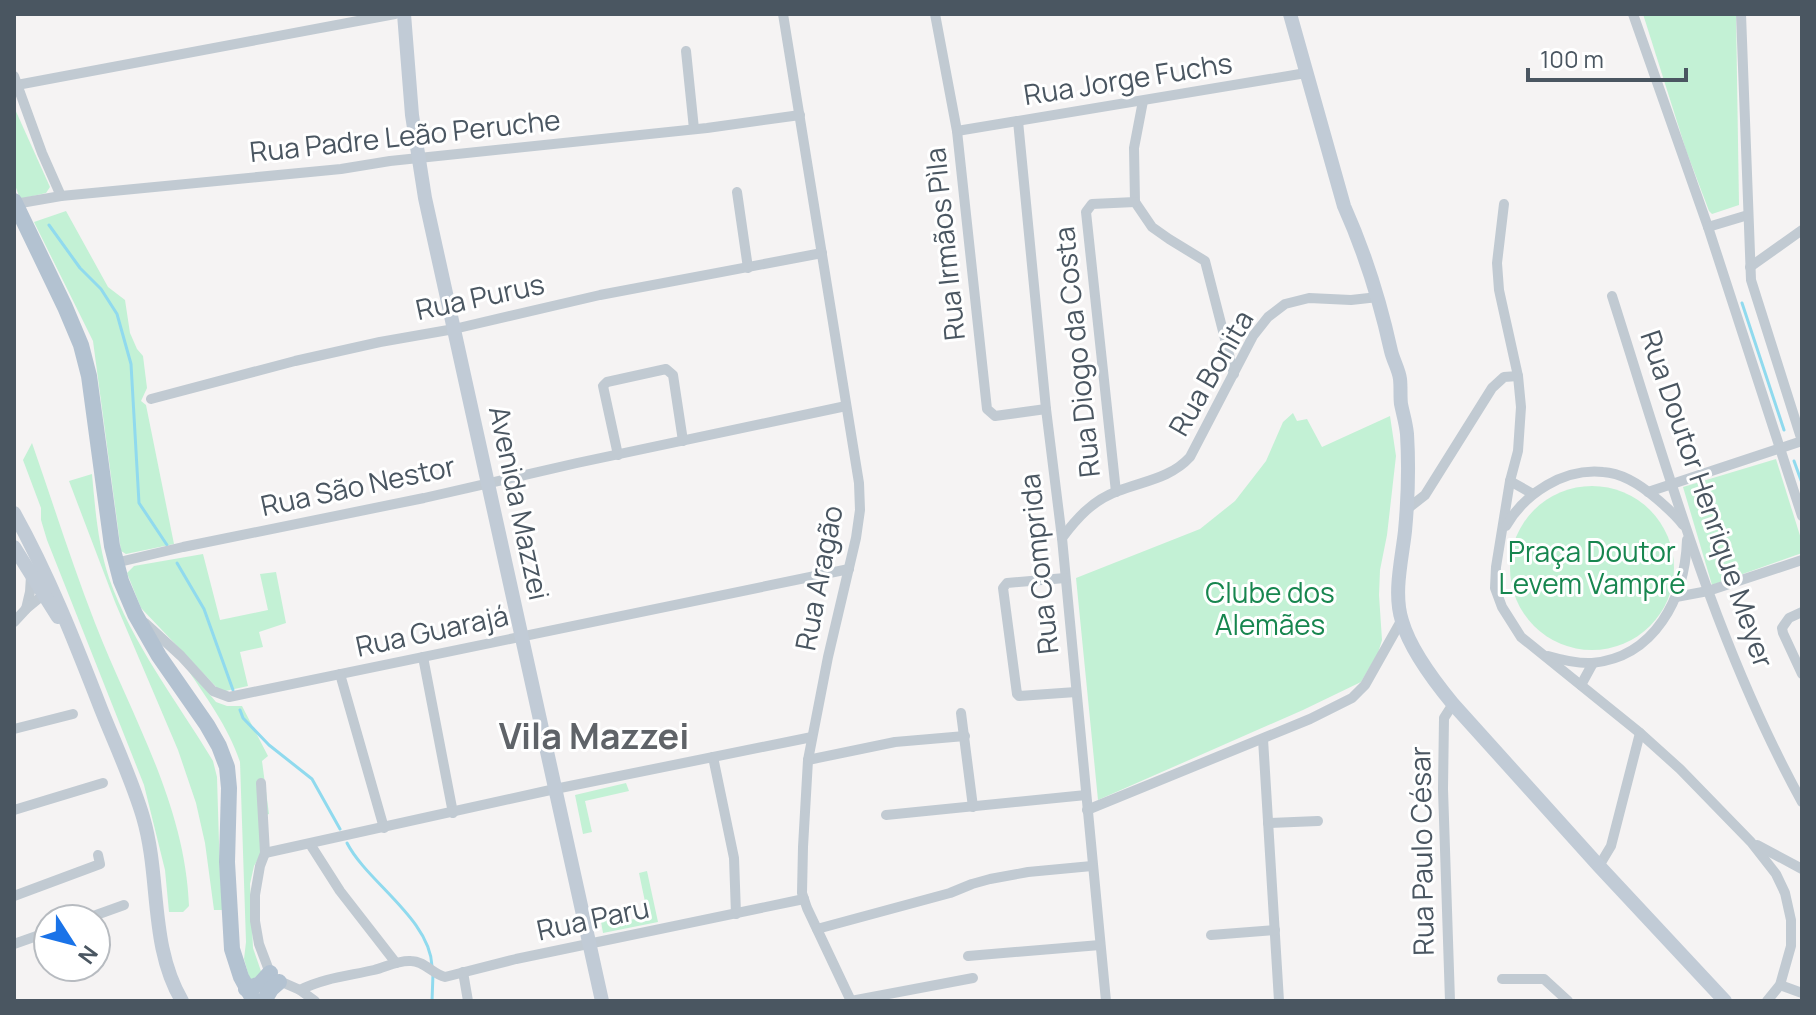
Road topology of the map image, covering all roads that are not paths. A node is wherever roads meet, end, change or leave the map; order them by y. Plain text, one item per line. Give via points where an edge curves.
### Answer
1 (395, 14) edge
2 (404, 14) edge
3 (783, 14) edge
4 (935, 14) edge
5 (1290, 14) edge
6 (1633, 14) edge
7 (1741, 14) edge
8 (686, 51) dead end
9 (1306, 73) junction
10 (16, 80) edge
11 (1143, 101) junction
12 (800, 115) junction
13 (1018, 121) junction
14 (694, 129) junction
15 (957, 131) junction
16 (418, 158) junction
17 (737, 192) dead end
18 (61, 196) junction
19 (15, 202) edge
20 (1135, 202) junction
21 (1504, 204) dead end
22 (1748, 215) junction
23 (1708, 227) junction
24 (1802, 230) edge
25 (822, 253) junction
26 (1750, 267) junction
27 (748, 268) junction
28 (1612, 296) dead end
29 (1374, 298) junction
30 (454, 329) junction
31 (1234, 374) junction
32 (1518, 376) junction
33 (151, 399) dead end
34 (846, 406) junction
35 (1046, 409) junction
36 (683, 441) junction
37 (1800, 441) edge
38 (1782, 447) junction
39 (618, 455) junction
40 (1510, 481) junction
41 (488, 482) junction
42 (1673, 483) junction
43 (1116, 492) junction
44 (1648, 492) junction
45 (1533, 494) junction
46 (1406, 510) junction
47 (14, 513) edge
48 (1802, 516) edge
49 (1503, 531) junction
50 (1688, 534) junction
51 (1062, 538) junction
52 (14, 547) edge
53 (1802, 560) edge
54 (115, 563) junction
55 (849, 569) junction
56 (31, 576) junction
57 (1065, 578) junction
58 (1708, 591) junction
59 (43, 595) junction
60 (1676, 597) junction
61 (26, 609) junction
62 (1802, 612) edge
63 (135, 614) junction
64 (1401, 621) junction
65 (14, 622) edge
66 (73, 637) junction
67 (521, 637) junction
68 (1542, 654) junction
69 (423, 657) junction
70 (1593, 663) junction
71 (340, 674) junction
72 (1802, 674) edge
73 (1581, 685) junction
74 (1076, 692) junction
75 (1453, 704) junction
76 (961, 713) dead end
77 (73, 714) dead end
78 (14, 729) edge
79 (1640, 733) junction
80 (965, 736) junction
81 (812, 737) junction
82 (1263, 739) junction
83 (713, 757) junction
84 (808, 760) junction
85 (103, 783) dead end
86 (261, 783) dead end
87 (555, 789) junction
88 (1086, 795) junction
89 (1802, 802) edge
90 (973, 807) junction
91 (14, 810) edge
92 (1087, 810) junction
93 (453, 813) junction
94 (886, 815) dead end
95 (1318, 821) dead end
96 (1268, 823) junction
97 (384, 828) junction
98 (1751, 842) junction
99 (310, 844) junction
100 (265, 853) junction
101 (98, 855) dead end
102 (1092, 866) junction
103 (1599, 866) junction
104 (1802, 869) edge
105 (14, 896) edge
106 (804, 899) junction
107 (124, 905) dead end
108 (112, 909) edge
109 (736, 914) junction
110 (817, 929) junction
111 (1275, 930) junction
112 (1211, 935) dead end
113 (589, 944) junction
114 (1100, 945) junction
115 (968, 956) dead end
116 (396, 963) junction
117 (463, 972) junction
118 (274, 977) junction
119 (973, 978) dead end
120 (1502, 979) dead end
121 (1780, 985) junction
122 (300, 990) junction
123 (1802, 993) edge
124 (250, 995) edge
125 (182, 1001) edge
126 (264, 1001) edge
127 (315, 1001) edge
128 (468, 1001) edge
129 (602, 1001) edge
130 (851, 1001) edge
131 (1106, 1001) edge
132 (1279, 1001) edge
133 (1450, 1001) edge
134 (1568, 1001) edge
135 (1725, 1001) edge
136 (1767, 1001) edge

1 - 10 street
2 - 16 street, Avenida Mazzei
3 - 12 street, Rua Aragão
4 - 15 street, Rua Irmãos Pìla
5 - 9 street
6 - 23 street
7 - 22 street
8 - 14 street
9 - 11 street, Rua Jorge Fuchs
9 - 29 street
10 - 18 street
11 - 13 street, Rua Jorge Fuchs
11 - 20 street via 1134,148
12 - 14 street, Rua Padre Leão Peruche
12 - 25 street, Rua Aragão
13 - 15 street, Rua Jorge Fuchs
13 - 35 street, Rua Comprida
14 - 16 street, Rua Padre Leão Peruche
15 - 35 street, Rua Irmãos Pìla via 987,409 995,416
16 - 18 street, Rua Padre Leão Peruche
16 - 30 street, Avenida Mazzei
17 - 27 street
18 - 19 street, Rua Padre Leão Peruche
19 - 54 main road via 81,345
20 - 31 street via 1152,227 1205,261
20 - 43 street, Rua Diogo da Costa via 1092,204 1086,212
21 - 32 street via 1499,290
22 - 23 street
22 - 26 street
23 - 38 street
24 - 26 street
25 - 27 street, Rua Purus
25 - 34 street, Rua Aragão
26 - 37 street
27 - 30 street, Rua Purus
28 - 42 street, Rua Doutor Henrique Meyer
29 - 31 street, Rua Bonita via 1309,298 1285,304 1253,336
29 - 46 street via 1375,315 1400,377 1407,430
30 - 33 street, Rua Purus
30 - 41 street, Avenida Mazzei
31 - 43 street, Rua Bonita via 1181,467
32 - 40 street via 1521,425
32 - 46 street via 1504,377 1488,393 1425,495
34 - 36 street, Rua São Nestor
34 - 55 street, Rua Aragão via 860,510
35 - 51 street, Rua Comprida
36 - 39 street, Rua São Nestor
36 - 39 street via 673,375 666,369 622,378 603,386
37 - 38 street
38 - 42 street
38 - 48 street
39 - 41 street, Rua São Nestor
40 - 45 street
40 - 49 street
41 - 54 street, Rua São Nestor
41 - 67 street, Avenida Mazzei
42 - 44 street
42 - 50 street, Rua Doutor Henrique Meyer
43 - 51 street, Rua Bonita via 1079,515
44 - 45 street via 1603,472 1568,475
44 - 50 street
45 - 49 street
46 - 64 street
47 - 66 street
49 - 68 street via 1495,588 1510,623
50 - 58 street, Rua Doutor Henrique Meyer
50 - 60 street
51 - 57 street, Rua Comprida
52 - 56 street
53 - 58 street
54 - 63 main road
55 - 67 street, Rua Guarajá
55 - 81 street, Rua Aragão
56 - 59 street
56 - 61 street
57 - 74 street, Rua Comprida
57 - 74 street via 1007,583 1003,588 1017,694
58 - 60 street
58 - 89 street, Rua Doutor Henrique Meyer via 1737,667
59 - 61 street
59 - 66 street
60 - 70 street via 1647,641
61 - 65 street
62 - 72 street via 1782,628
63 - 71 street, Rua Guarajá via 213,691 229,697
63 - 124 main road via 207,725 227,767 230,932 236,966
64 - 75 street
64 - 82 street via 1352,698
66 - 125 street via 143,818 161,946
67 - 69 street, Rua Guarajá
67 - 87 street, Avenida Mazzei
68 - 70 street
68 - 73 street
69 - 71 street, Rua Guarajá
69 - 93 street
70 - 73 street
71 - 97 street
73 - 79 street
74 - 88 street, Rua Comprida
75 - 103 street
75 - 133 street, Rua Paulo César via 1444,718 1443,789
76 - 80 street
77 - 78 street
79 - 98 street
79 - 103 street via 1611,846
80 - 84 street via 895,742
80 - 90 street
81 - 83 street
81 - 84 street, Rua Aragão
82 - 92 street
82 - 96 street
83 - 87 street
83 - 109 street via 734,858
84 - 106 street, Rua Aragão
85 - 91 street
86 - 100 street
87 - 93 street
87 - 113 street, Avenida Mazzei
88 - 90 street
88 - 92 street, Rua Comprida
90 - 94 street
92 - 102 street, Rua Comprida
93 - 97 street
95 - 96 street
96 - 111 street
97 - 99 street
98 - 104 street
98 - 121 street via 1776,874 1791,920 1791,946
99 - 100 street
99 - 116 street
100 - 118 street via 255,921
101 - 105 street via 100,864
102 - 110 street via 972,884
102 - 114 street, Rua Comprida
103 - 135 street
106 - 109 street, Rua Paru
106 - 110 street, Rua Aragão
107 - 108 street
109 - 113 street, Rua Paru
110 - 130 street, Rua Aragão
111 - 112 street
111 - 132 street
113 - 117 street, Rua Paru
113 - 129 street, Avenida Mazzei
114 - 115 street
114 - 131 street, Rua Comprida
116 - 117 street, Rua Paru via 415,961 445,977
116 - 122 street
117 - 128 street
118 - 122 street
118 - 124 main road
118 - 126 main road
119 - 130 street
120 - 134 street via 1541,978
121 - 123 street
121 - 136 street
122 - 127 street

